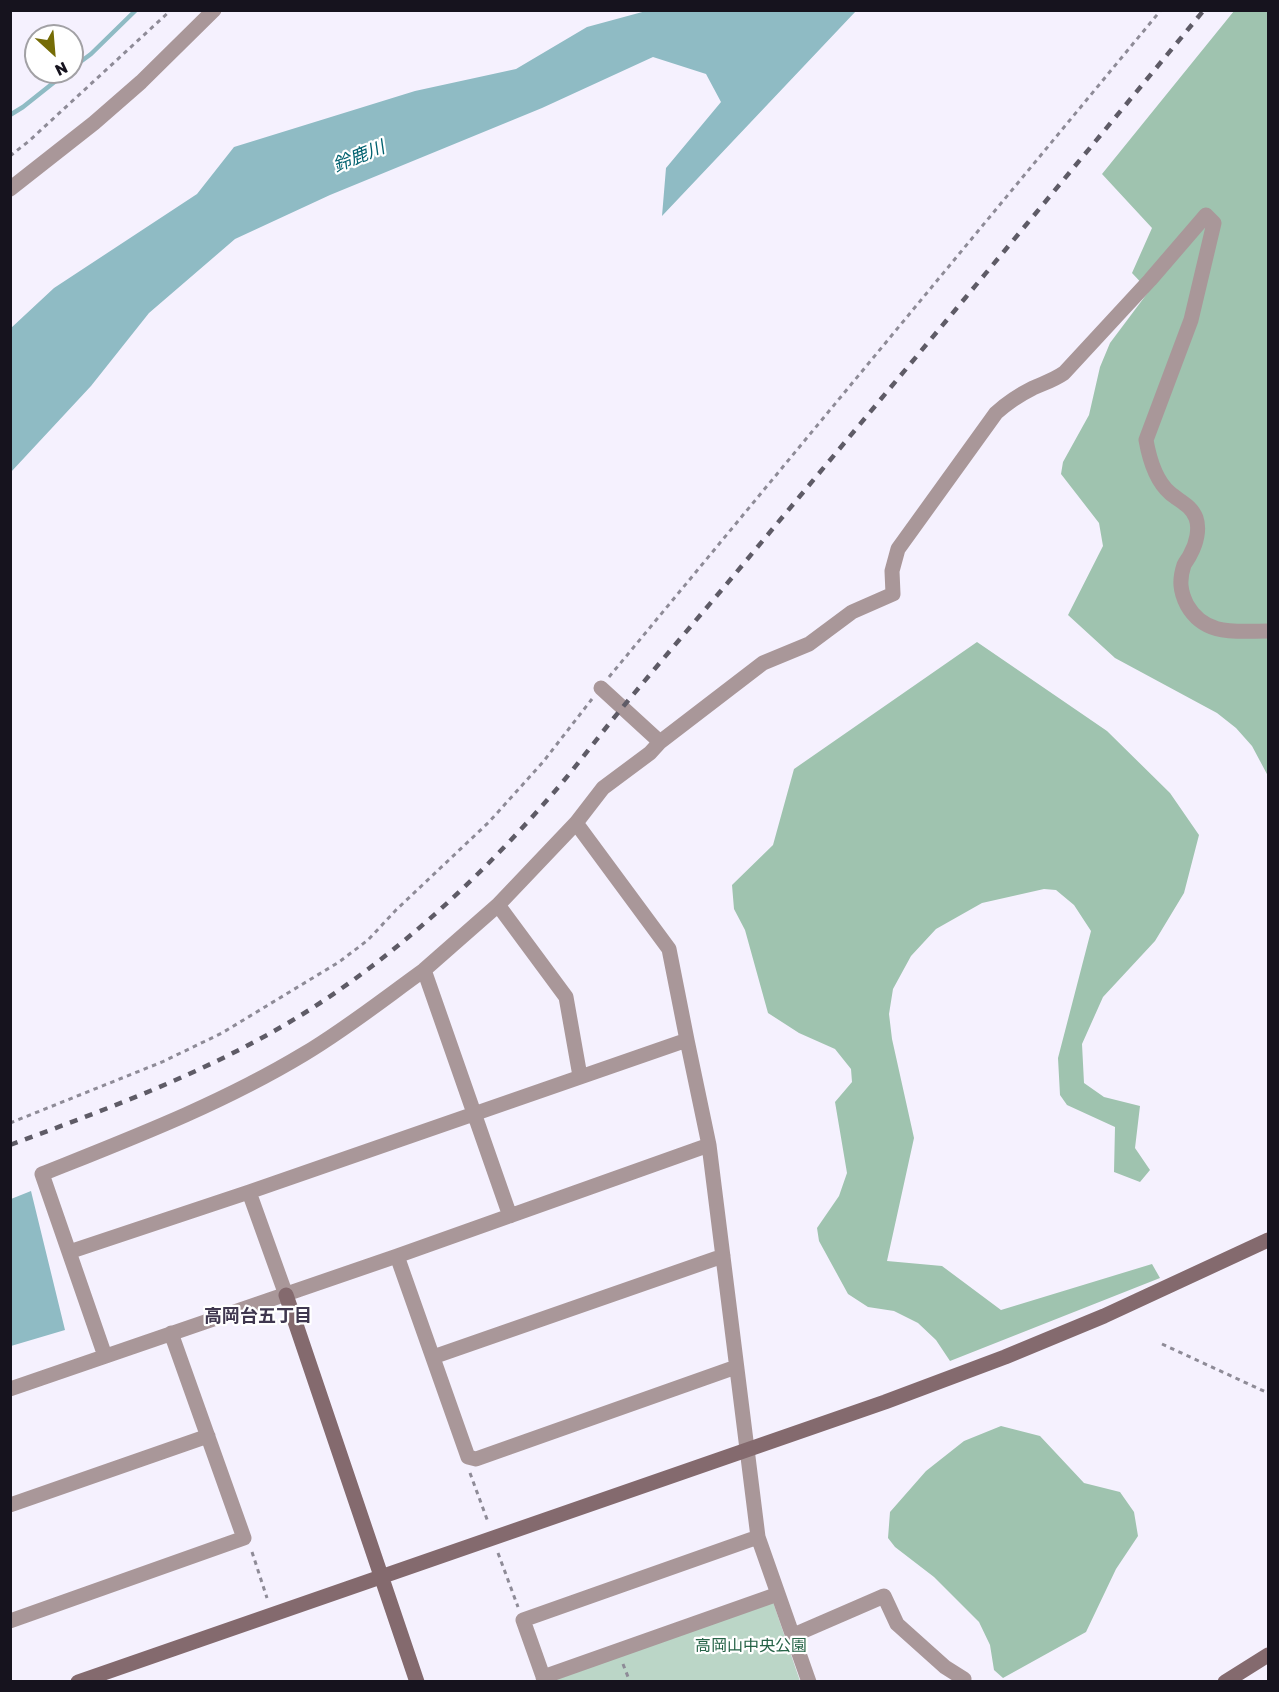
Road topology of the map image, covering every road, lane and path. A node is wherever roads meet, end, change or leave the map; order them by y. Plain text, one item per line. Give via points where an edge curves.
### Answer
1 (171, 10) edge
2 (214, 10) edge
3 (1161, 10) edge
4 (10, 156) edge
5 (10, 189) edge
6 (1269, 632) edge
7 (601, 688) junction
8 (660, 742) junction
9 (576, 823) junction
10 (498, 905) junction
11 (424, 970) junction
12 (687, 1040) junction
13 (580, 1076) junction
14 (474, 1113) junction
15 (10, 1123) edge
16 (709, 1145) junction
17 (249, 1192) junction
18 (510, 1216) junction
19 (1269, 1240) edge
20 (69, 1252) junction
21 (397, 1256) junction
22 (723, 1256) junction
23 (286, 1294) junction
24 (171, 1333) junction
25 (1162, 1344) dead end
26 (105, 1356) junction
27 (433, 1358) junction
28 (736, 1367) junction
29 (10, 1389) edge
30 (1269, 1393) edge
31 (208, 1436) junction
32 (747, 1449) junction
33 (468, 1456) junction
34 (10, 1505) edge
35 (488, 1522) dead end
36 (758, 1537) junction
37 (244, 1538) junction
38 (498, 1553) dead end
39 (380, 1576) junction
40 (778, 1594) junction
41 (267, 1598) dead end
42 (523, 1620) junction
43 (10, 1621) edge
44 (794, 1635) junction
45 (1269, 1655) edge
46 (544, 1679) edge
47 (78, 1682) edge
48 (417, 1682) edge
49 (809, 1682) edge
50 (959, 1682) edge
51 (1225, 1682) edge

1 - 4 path
2 - 5 street via 141,82
3 - 7 path
6 - 8 street via 1228,631 1204,625 1190,610 1181,590 1181,575 1196,540 1196,519 1191,509 1162,485 1148,455 1146,440 1191,320 1214,223 1206,215 1064,373 1009,401 996,413 898,549 892,571 892,594 852,612 808,644 763,663
7 - 8 street
7 - 15 path via 489,822 368,940 339,962 222,1033
8 - 9 street via 603,788
9 - 10 street
9 - 12 street via 669,949
10 - 11 street
10 - 13 street via 566,997
11 - 14 street
11 - 20 street via 304,1054 265,1075 202,1108 42,1174
12 - 13 street
12 - 16 street
13 - 14 street
14 - 17 street
14 - 18 street
16 - 18 street
16 - 22 street
17 - 20 street
17 - 23 street
18 - 21 street
19 - 32 street via 1005,1357
20 - 26 street
21 - 23 street
21 - 27 street
22 - 27 street
22 - 28 street
23 - 24 street
23 - 39 street
24 - 26 street
24 - 31 street
25 - 30 path
26 - 29 street
27 - 33 street
28 - 32 street
28 - 33 street via 476,1459
31 - 34 street
31 - 37 street
32 - 36 street
32 - 39 street
33 - 35 path via 468,1469
36 - 40 street
36 - 42 street
37 - 41 path
37 - 43 street
38 - 42 path
39 - 47 street
39 - 48 street
40 - 44 street
40 - 46 street
42 - 46 street
44 - 49 street
44 - 50 street via 884,1596 897,1624 964,1679
45 - 51 street

